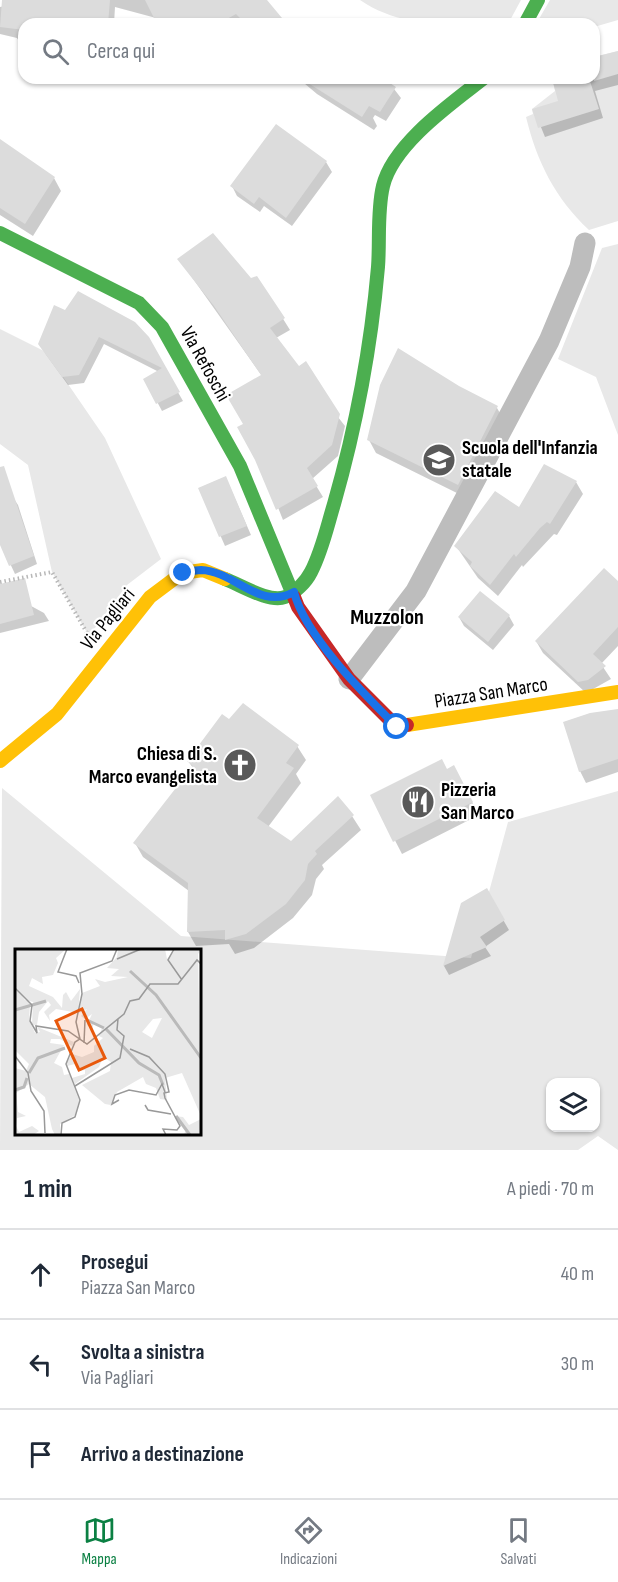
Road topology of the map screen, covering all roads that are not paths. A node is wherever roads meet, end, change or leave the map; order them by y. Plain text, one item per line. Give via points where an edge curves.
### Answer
1 (538, 0) edge
2 (528, 18) edge
3 (476, 84) edge
4 (0, 233) edge
5 (585, 243) dead end
6 (294, 592) junction
7 (349, 679) junction
8 (618, 692) edge
9 (0, 760) edge

1 - 2 street
3 - 6 street via 431,120 402,151 383,185 378,268 360,400 319,555 310,575
4 - 6 street, Via Refoschi via 139,303 162,327 240,466
5 - 7 street via 580,267 549,341 416,591
6 - 7 street, Piazza San Marco via 298,607
6 - 9 street, Via Pagliari via 273,598 203,570 183,573 150,597 57,714
7 - 8 street, Piazza San Marco via 397,727

